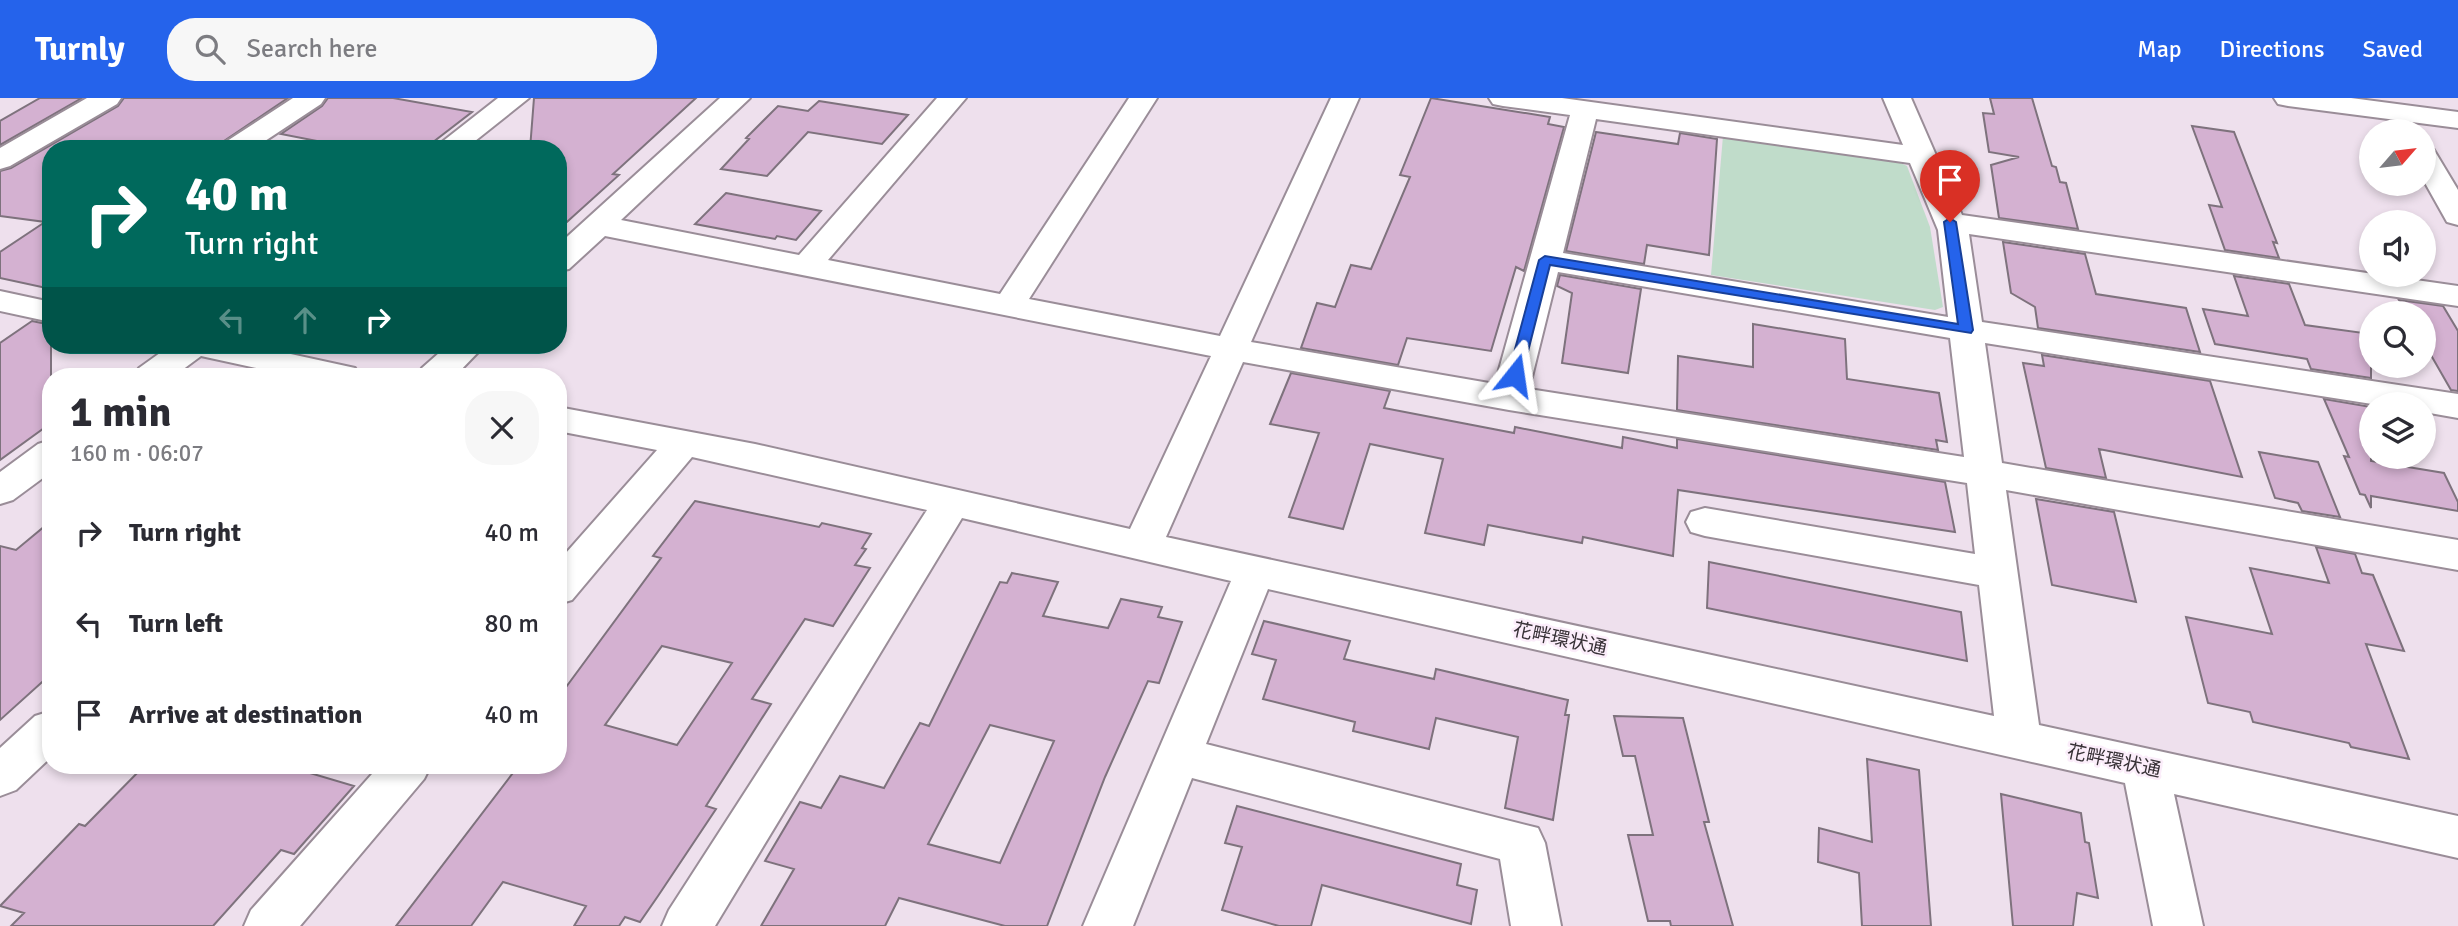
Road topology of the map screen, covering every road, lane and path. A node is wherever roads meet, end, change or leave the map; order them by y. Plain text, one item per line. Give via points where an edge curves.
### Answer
1 (107, 98) edge
2 (311, 98) edge
3 (515, 98) edge
4 (736, 98) edge
5 (952, 98) edge
6 (1143, 98) edge
7 (1345, 98) edge
8 (1503, 98) edge
9 (1897, 98) edge
10 (2288, 98) edge
11 (1585, 109) junction
12 (2390, 119) edge
13 (2458, 120) edge
14 (2436, 121) edge
15 (248, 140) edge
16 (459, 140) edge
17 (6, 156) edge
18 (1922, 156) junction
19 (42, 159) edge
20 (2436, 177) edge
21 (2458, 216) edge
22 (1950, 222) junction
23 (598, 225) junction
24 (567, 253) edge
25 (1545, 260) junction
26 (806, 265) junction
27 (2458, 296) edge
28 (0, 301) edge
29 (1009, 305) junction
30 (42, 310) edge
31 (1966, 330) junction
32 (1231, 349) junction
33 (180, 354) edge
34 (242, 354) edge
35 (458, 354) edge
36 (162, 368) edge
37 (306, 368) edge
38 (443, 368) edge
39 (1509, 398) junction
40 (2458, 406) edge
41 (567, 421) edge
42 (684, 443) junction
43 (42, 460) edge
44 (1984, 473) junction
45 (0, 491) edge
46 (952, 502) junction
47 (1705, 522) dead end
48 (1142, 546) junction
49 (2458, 555) edge
50 (1255, 571) junction
51 (1997, 573) junction
52 (567, 579) edge
53 (42, 737) edge
54 (2019, 740) junction
55 (1179, 755) junction
56 (2145, 768) junction
57 (400, 774) edge
58 (0, 776) edge
59 (2458, 837) edge
60 (269, 926) edge
61 (687, 926) edge
62 (1108, 926) edge
63 (1536, 926) edge
64 (2178, 926) edge

1 - 17 street
2 - 15 street
3 - 16 street
4 - 23 street
5 - 26 street
6 - 29 street
7 - 32 street
8 - 11 street
9 - 18 street
10 - 12 street
11 - 18 street
11 - 25 street
13 - 14 street
17 - 19 street
18 - 22 street
20 - 21 street
22 - 27 street
22 - 31 street
23 - 24 street
23 - 26 street
25 - 31 street
25 - 39 street
26 - 29 street
28 - 30 street
29 - 32 street
31 - 40 street
31 - 44 street
32 - 39 street
32 - 48 street
33 - 36 street
34 - 37 street
35 - 38 street
39 - 44 street
41 - 42 street, 花畔環状通
42 - 46 street, 花畔環状通
42 - 52 street
43 - 45 street
44 - 49 street
44 - 51 street
46 - 48 street, 花畔環状通
46 - 61 street
47 - 51 street
48 - 50 street, 花畔環状通
50 - 54 street, 花畔環状通
50 - 55 street
51 - 54 street
53 - 58 street
54 - 56 street, 花畔環状通
55 - 62 street
55 - 63 street via 1521,843
56 - 59 street, 花畔環状通
56 - 64 street
57 - 60 street

